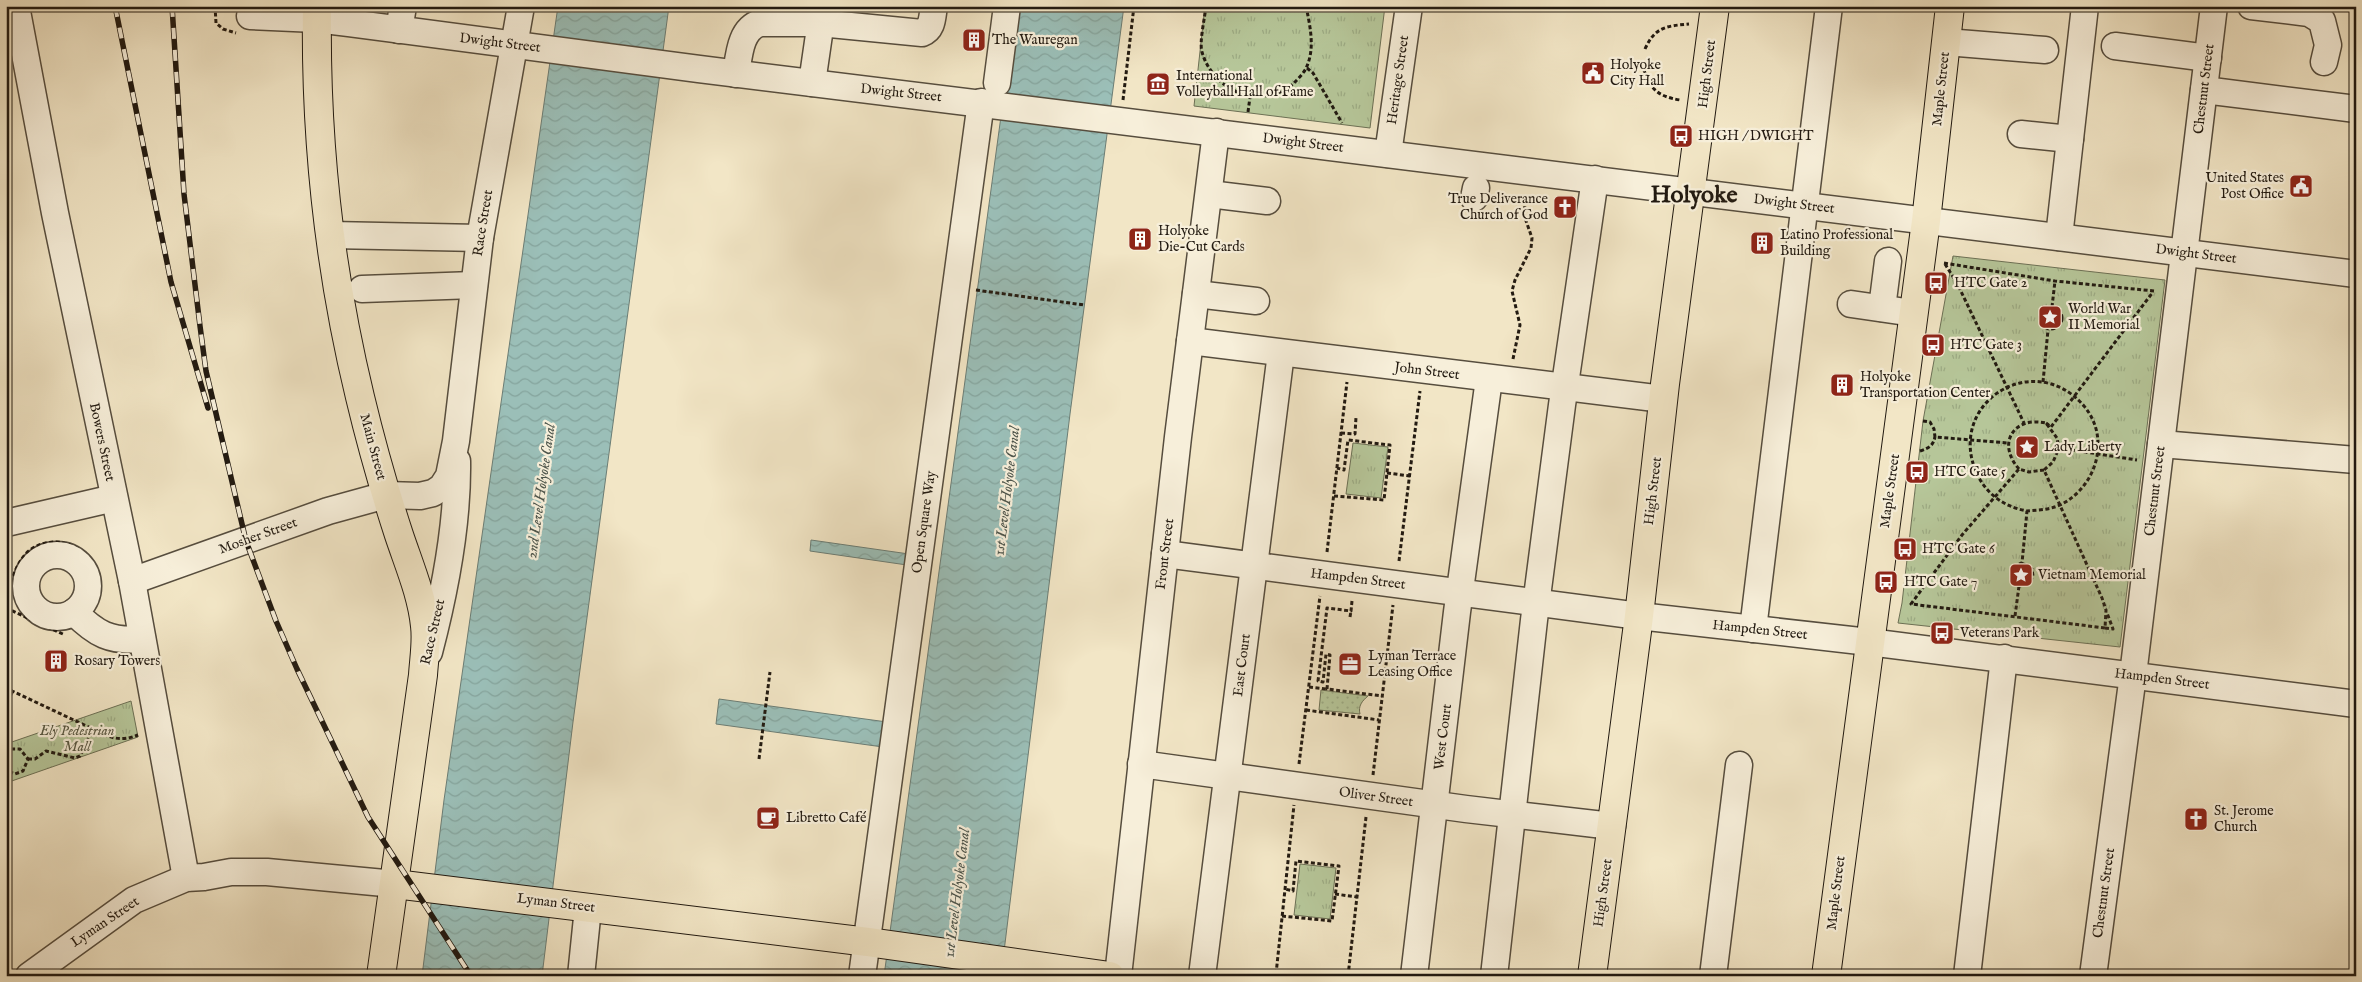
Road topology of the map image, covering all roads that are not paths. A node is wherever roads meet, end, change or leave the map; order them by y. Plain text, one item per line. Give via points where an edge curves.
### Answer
1 (16, 6) edge
2 (521, 6) edge
3 (934, 6) edge
4 (1007, 6) edge
5 (1409, 6) edge
6 (1715, 6) edge
7 (1829, 6) edge
8 (1950, 6) edge
9 (2085, 6) edge
10 (2214, 6) edge
11 (2262, 7) edge
12 (316, 13) edge
13 (822, 15) edge
14 (250, 16) dead end
15 (752, 16) edge
16 (401, 18) edge
17 (1946, 42) junction
18 (528, 46) junction
19 (2115, 46) dead end
20 (2045, 50) dead end
21 (2208, 58) junction
22 (2324, 62) dead end
23 (736, 74) junction
24 (812, 83) junction
25 (2204, 90) junction
26 (990, 96) junction
27 (2356, 109) edge
28 (1216, 132) junction
29 (2021, 134) dead end
30 (2070, 138) junction
31 (1388, 154) junction
32 (1595, 179) junction
33 (1691, 191) junction
34 (1209, 194) junction
35 (1267, 201) dead end
36 (1805, 205) junction
37 (1926, 221) junction
38 (330, 235) junction
39 (2059, 237) junction
40 (480, 238) junction
41 (2185, 253) junction
42 (1888, 260) dead end
43 (2356, 274) edge
44 (474, 285) junction
45 (362, 289) dead end
46 (1196, 294) junction
47 (1256, 301) dead end
48 (1851, 304) dead end
49 (1882, 308) junction
50 (1914, 313) junction
51 (1190, 341) junction
52 (1281, 353) junction
53 (1489, 379) junction
54 (1564, 388) junction
55 (1663, 399) junction
56 (456, 441) junction
57 (2152, 452) junction
58 (2356, 460) edge
59 (386, 495) junction
60 (114, 498) junction
61 (6, 523) edge
62 (1165, 554) junction
63 (1255, 566) junction
64 (132, 581) junction
65 (1460, 592) junction
66 (1536, 601) junction
67 (83, 610) road end
68 (1638, 616) junction
69 (1753, 629) junction
70 (142, 639) junction
71 (1869, 642) junction
72 (2004, 658) junction
73 (423, 675) junction
74 (2133, 675) junction
75 (2356, 704) edge
76 (1141, 764) junction
77 (1739, 765) dead end
78 (1228, 776) junction
79 (1434, 805) junction
80 (1513, 815) junction
81 (1612, 826) junction
82 (186, 878) junction
83 (395, 884) junction
84 (588, 908) junction
85 (875, 943) junction
86 (28, 976) edge
87 (381, 976) edge
88 (581, 976) edge
89 (862, 976) edge
90 (1110, 976) edge
91 (1118, 976) edge
92 (1202, 976) edge
93 (1414, 976) edge
94 (1494, 976) edge
95 (1592, 976) edge
96 (1713, 976) edge
97 (1826, 976) edge
98 (1968, 976) edge
99 (2093, 976) edge

1 - 60 street, Bowers Street
2 - 18 street, Race Street
3 - 13 street via 931,25 922,34
4 - 26 street, Open Square Way
5 - 31 street, Heritage Street
6 - 33 main road, High Street
7 - 36 street
8 - 17 main road, Maple Street
9 - 30 street
10 - 21 street, Chestnut Street
11 - 22 street via 2310,13 2322,21 2328,45
12 - 14 street, Dwight Street
12 - 16 street, Dwight Street
12 - 38 main road, Main Street via 320,136
13 - 15 street via 760,23
13 - 24 street
15 - 23 street
16 - 18 street, Dwight Street
17 - 20 street
17 - 37 main road, Maple Street
18 - 23 street, Dwight Street
18 - 40 street, Race Street
19 - 21 street
21 - 25 street, Chestnut Street
23 - 24 street, Dwight Street
24 - 26 street, Dwight Street
25 - 27 street
25 - 41 street, Chestnut Street
26 - 28 street, Dwight Street via 1118,120
26 - 85 street, Open Square Way
28 - 31 street, Dwight Street
28 - 34 street, Front Street
29 - 30 street
30 - 39 street
31 - 32 street, Dwight Street
32 - 33 street, Dwight Street
32 - 54 street
33 - 36 street, Dwight Street
33 - 55 main road, High Street
34 - 35 street
34 - 46 street, Front Street
36 - 37 street, Dwight Street
36 - 69 street
37 - 39 street, Dwight Street
37 - 50 main road, Maple Street
38 - 40 street
38 - 59 main road, Main Street via 354,372
39 - 41 street, Dwight Street
40 - 44 street, Race Street
41 - 43 street, Dwight Street
41 - 57 street, Chestnut Street
42 - 49 street
44 - 45 street
44 - 56 street, Race Street
46 - 47 street
46 - 51 street, Front Street
48 - 49 street
49 - 50 street
50 - 71 main road, Maple Street
51 - 52 street, John Street
51 - 62 street, Front Street
52 - 53 street, John Street
52 - 63 street, East Court
53 - 54 street, John Street
53 - 65 street, West Court
54 - 55 street, John Street
54 - 66 street
55 - 68 main road, High Street
56 - 59 street, Race Street via 449,476 442,487 420,496
56 - 73 street, Race Street via 454,518 440,611
57 - 58 street
57 - 74 street, Chestnut Street
59 - 64 street, Mosher Street via 328,511
59 - 73 main road, Main Street via 424,614
60 - 61 street
60 - 64 street, Bowers Street
62 - 63 street, Hampden Street
62 - 76 street, Front Street
63 - 65 street, Hampden Street
63 - 78 street, East Court
64 - 70 street, Bowers Street
65 - 66 street, Hampden Street
65 - 79 street, West Court
66 - 68 street, Hampden Street
66 - 80 street
67 - 70 street via 95,631 120,641
68 - 69 street, Hampden Street
68 - 81 main road, High Street
69 - 71 street, Hampden Street
70 - 82 street, Bowers Street
71 - 72 street, Hampden Street
71 - 97 main road, Maple Street
72 - 74 street, Hampden Street
72 - 98 street
73 - 83 main road, Main Street
74 - 75 street, Hampden Street
74 - 99 street, Chestnut Street
76 - 78 street, Oliver Street
76 - 91 street, Front Street
77 - 96 street
78 - 79 street, Oliver Street
78 - 92 street, East Court
79 - 80 street, Oliver Street
79 - 93 street, West Court
80 - 81 street, Oliver Street
80 - 94 street
81 - 95 main road, High Street
82 - 83 street, Lyman Street via 232,872 267,872
82 - 86 street, Lyman Street via 134,900
83 - 84 main road, Lyman Street
83 - 87 main road, Main Street
84 - 85 main road, Lyman Street
84 - 88 street
85 - 89 street, Open Square Way
85 - 90 main road, Lyman Street

